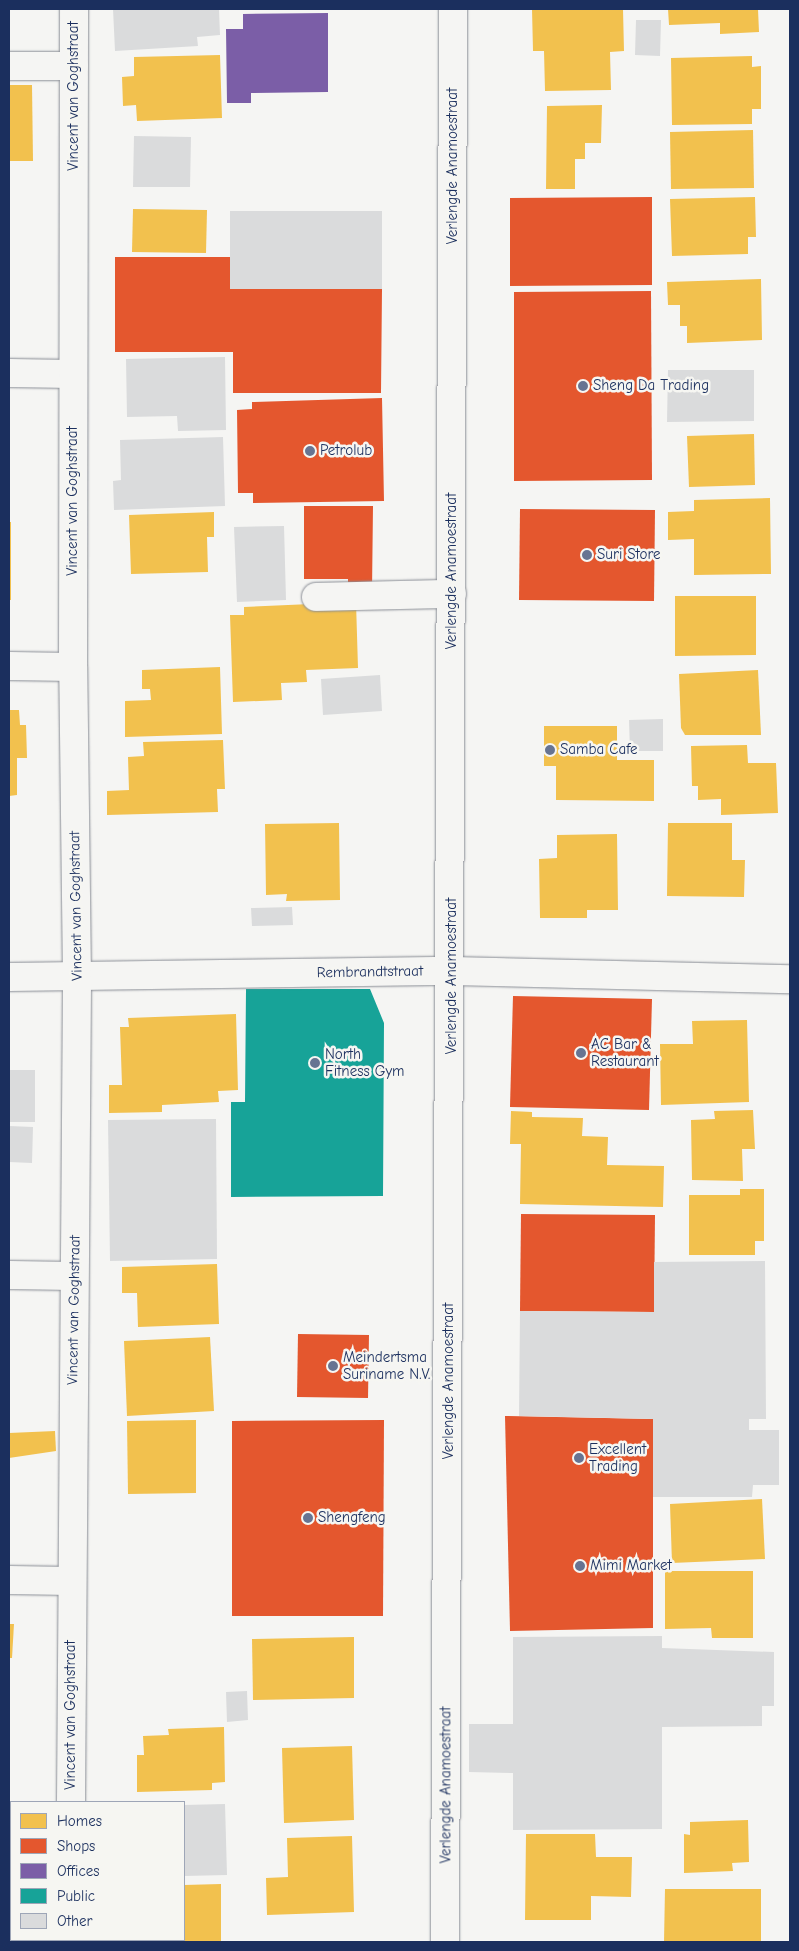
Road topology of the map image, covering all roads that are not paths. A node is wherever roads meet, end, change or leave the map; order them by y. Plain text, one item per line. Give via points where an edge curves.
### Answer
1 (74, 9) edge
2 (453, 9) edge
3 (9, 66) edge
4 (74, 66) junction
5 (9, 373) edge
6 (73, 374) junction
7 (452, 594) junction
8 (316, 596) dead end
9 (9, 666) edge
10 (72, 667) junction
11 (452, 971) junction
12 (9, 977) edge
13 (77, 978) junction
14 (790, 979) edge
15 (9, 1275) edge
16 (74, 1276) junction
17 (9, 1580) edge
18 (71, 1581) junction
19 (71, 1801) edge
20 (445, 1942) edge

1 - 4 street, Vincent van Goghstraat
2 - 7 street, Verlengde Anamoestraat
3 - 4 street
4 - 6 street, Vincent van Goghstraat
5 - 6 street
6 - 10 street, Vincent van Goghstraat
7 - 8 street
7 - 11 street, Verlengde Anamoestraat
9 - 10 street
10 - 13 street, Vincent van Goghstraat
11 - 13 street, Rembrandtstraat
11 - 14 street, Rembrandtstraat
11 - 20 street, Verlengde Anamoestraat
12 - 13 street, Rembrandtstraat
13 - 16 street, Vincent van Goghstraat
15 - 16 street
16 - 18 street, Vincent van Goghstraat
17 - 18 street
18 - 19 street, Vincent van Goghstraat

